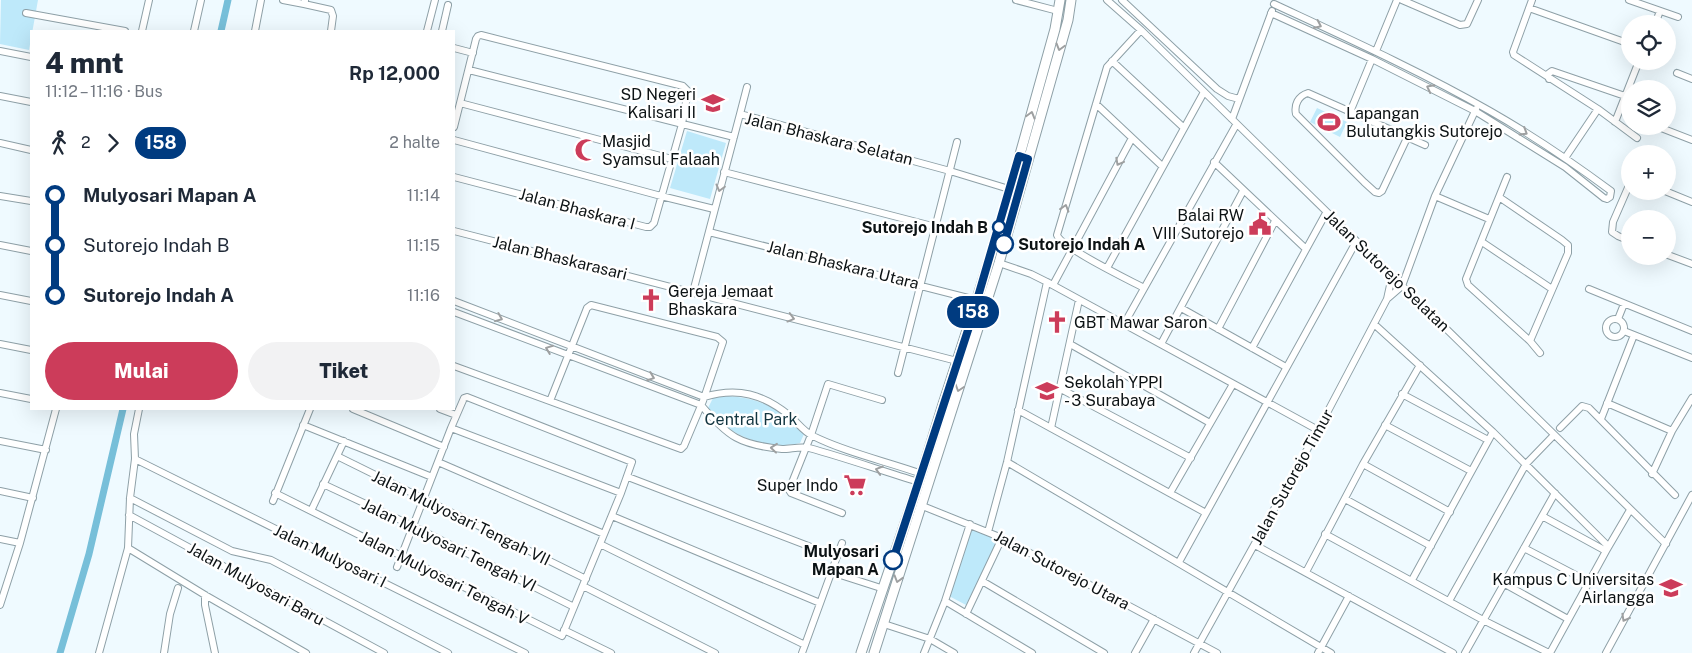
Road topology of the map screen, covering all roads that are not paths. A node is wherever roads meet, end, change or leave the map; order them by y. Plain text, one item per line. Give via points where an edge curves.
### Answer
1 (149, 0) edge
2 (201, 0) edge
3 (261, 0) edge
4 (283, 0) edge
5 (435, 0) edge
6 (1016, 0) edge
7 (1060, 0) edge
8 (1071, 0) edge
9 (1107, 0) edge
10 (1122, 0) edge
11 (1397, 0) edge
12 (1402, 0) edge
13 (1478, 0) edge
14 (1532, 0) edge
15 (1629, 0) edge
16 (304, 2) edge
17 (1275, 2) edge
18 (448, 5) dead end
19 (1529, 8) junction
20 (1058, 11) junction
21 (1660, 11) junction
22 (26, 13) dead end
23 (1271, 13) junction
24 (1658, 15) edge
25 (1678, 18) dead end
26 (120, 30) edge
27 (142, 30) edge
28 (194, 30) edge
29 (255, 30) edge
30 (330, 30) edge
31 (427, 30) edge
32 (442, 30) edge
33 (1140, 30) junction
34 (1621, 41) edge
35 (455, 48) edge
36 (0, 51) edge
37 (1376, 51) junction
38 (473, 52) junction
39 (30, 57) edge
40 (1372, 59) junction
41 (1112, 61) junction
42 (469, 70) junction
43 (1677, 73) dead end
44 (1549, 79) junction
45 (1692, 79) edge
46 (747, 87) dead end
47 (1204, 92) junction
48 (1621, 95) edge
49 (0, 96) edge
50 (1239, 99) junction
51 (30, 102) edge
52 (460, 104) junction
53 (1096, 104) junction
54 (1621, 106) edge
55 (1477, 108) junction
56 (1598, 109) junction
57 (1350, 112) junction
58 (740, 114) junction
59 (1234, 122) junction
60 (1615, 122) junction
61 (455, 123) edge
62 (682, 124) junction
63 (1184, 128) junction
64 (1676, 134) edge
65 (734, 137) junction
66 (1132, 138) junction
67 (1407, 138) junction
68 (1637, 138) dead end
69 (455, 140) edge
70 (1692, 140) edge
71 (957, 142) dead end
72 (0, 143) edge
73 (1028, 143) junction
74 (1425, 145) dead end
75 (30, 150) edge
76 (1023, 158) junction
77 (1565, 158) junction
78 (672, 159) junction
79 (1214, 162) junction
80 (1162, 166) junction
81 (950, 171) junction
82 (724, 172) junction
83 (455, 177) edge
84 (1507, 177) dead end
85 (1009, 188) junction
86 (1244, 191) junction
87 (1676, 195) edge
88 (0, 196) edge
89 (661, 196) junction
90 (1434, 196) junction
91 (1499, 197) junction
92 (1623, 200) edge
93 (30, 201) edge
94 (1692, 202) edge
95 (714, 208) junction
96 (1326, 212) junction
97 (1489, 219) junction
98 (1275, 221) junction
99 (936, 226) junction
100 (455, 230) edge
101 (710, 232) junction
102 (1621, 237) edge
103 (1356, 242) junction
104 (1482, 242) junction
105 (0, 245) edge
106 (1072, 249) junction
107 (1306, 249) junction
108 (30, 251) edge
109 (1676, 258) edge
110 (999, 263) junction
111 (1692, 264) edge
112 (1107, 268) junction
113 (1392, 276) junction
114 (1050, 283) junction
115 (920, 285) junction
116 (1402, 286) junction
117 (1144, 288) junction
118 (1552, 289) junction
119 (1589, 290) dead end
120 (693, 292) junction
121 (0, 295) edge
122 (1387, 299) junction
123 (455, 300) edge
124 (976, 300) junction
125 (1079, 300) junction
126 (30, 301) edge
127 (1624, 304) junction
128 (1180, 308) junction
129 (455, 312) edge
130 (1618, 319) junction
131 (1124, 324) junction
132 (1374, 324) junction
133 (974, 325) junction
134 (1218, 329) junction
135 (1624, 330) junction
136 (1692, 331) edge
137 (1634, 334) junction
138 (1530, 341) junction
139 (0, 344) edge
140 (1070, 344) junction
141 (1161, 344) junction
142 (570, 346) junction
143 (904, 347) junction
144 (1252, 348) junction
145 (30, 350) edge
146 (1540, 353) dead end
147 (567, 356) junction
148 (1692, 358) edge
149 (957, 361) junction
150 (1420, 365) junction
151 (455, 366) edge
152 (1286, 367) junction
153 (898, 373) dead end
154 (1233, 384) junction
155 (1059, 388) junction
156 (0, 393) edge
157 (1402, 394) junction
158 (704, 397) junction
159 (1692, 398) edge
160 (30, 399) edge
161 (882, 400) dead end
162 (550, 401) junction
163 (1268, 403) junction
164 (1607, 403) junction
165 (701, 405) junction
166 (56, 410) edge
167 (139, 410) edge
168 (310, 410) edge
169 (355, 410) edge
170 (443, 410) edge
171 (1018, 410) junction
172 (456, 415) junction
173 (1601, 419) junction
174 (1210, 423) junction
175 (304, 425) junction
176 (1385, 425) junction
177 (451, 428) junction
178 (1051, 428) junction
179 (1560, 428) dead end
180 (1318, 430) junction
181 (1672, 431) junction
182 (1493, 432) junction
183 (811, 435) junction
184 (1554, 435) junction
185 (1488, 440) junction
186 (0, 441) edge
187 (344, 441) junction
188 (444, 447) junction
189 (806, 447) junction
190 (46, 450) junction
191 (853, 452) junction
192 (337, 456) junction
193 (1190, 458) junction
194 (136, 459) junction
195 (850, 461) junction
196 (438, 462) junction
197 (1008, 462) junction
198 (1363, 464) junction
199 (1526, 464) junction
200 (1471, 471) junction
201 (1652, 474) junction
202 (432, 477) junction
203 (628, 477) junction
204 (921, 478) junction
205 (323, 484) junction
206 (0, 491) edge
207 (1555, 492) junction
208 (621, 493) junction
209 (1170, 493) junction
210 (275, 494) junction
211 (1675, 495) dead end
212 (1692, 495) edge
213 (32, 498) junction
214 (130, 498) junction
215 (1345, 499) junction
216 (423, 500) junction
217 (272, 501) dead end
218 (920, 505) junction
219 (1630, 510) junction
220 (311, 511) junction
221 (1450, 512) junction
222 (842, 513) dead end
223 (1206, 513) junction
224 (129, 515) junction
225 (612, 516) junction
226 (1542, 516) junction
227 (970, 524) junction
228 (413, 526) junction
229 (988, 532) junction
230 (604, 534) junction
231 (1325, 534) junction
232 (1002, 538) junction
233 (0, 540) edge
234 (20, 543) junction
235 (842, 543) dead end
236 (600, 544) junction
237 (1666, 544) junction
238 (1255, 545) junction
239 (1431, 546) junction
240 (128, 548) junction
241 (1524, 548) junction
242 (1607, 548) junction
243 (401, 557) junction
244 (837, 557) junction
245 (1179, 562) junction
246 (397, 567) dead end
247 (831, 572) junction
248 (1306, 572) junction
249 (586, 579) junction
250 (1412, 580) junction
251 (982, 581) junction
252 (1588, 582) junction
253 (1503, 583) junction
254 (583, 586) junction
255 (178, 588) dead end
256 (3, 589) edge
257 (884, 589) junction
258 (1229, 593) junction
259 (205, 596) junction
260 (1349, 596) junction
261 (944, 601) junction
262 (1449, 601) junction
263 (820, 603) junction
264 (0, 605) edge
265 (878, 606) junction
266 (574, 607) junction
267 (888, 609) junction
268 (966, 614) junction
269 (1154, 619) junction
270 (1568, 619) junction
271 (1483, 620) junction
272 (884, 624) junction
273 (564, 630) junction
274 (930, 639) junction
275 (805, 644) junction
276 (1200, 644) junction
277 (1319, 650) edge
278 (99, 653) edge
279 (164, 653) edge
280 (215, 653) edge
281 (306, 653) edge
282 (384, 653) edge
283 (448, 653) edge
284 (525, 653) edge
285 (611, 653) edge
286 (715, 653) edge
287 (802, 653) edge
288 (861, 653) edge
289 (874, 653) edge
290 (924, 653) edge
291 (954, 653) edge
292 (1032, 653) edge
293 (1104, 653) edge
294 (1135, 653) edge
295 (1194, 653) edge
296 (1217, 653) edge
297 (1331, 653) edge
298 (1453, 653) edge
299 (1465, 653) edge
300 (1550, 653) edge
301 (1606, 653) edge

1 - 27 street
2 - 28 street
3 - 29 street
4 - 16 street
5 - 31 street
6 - 20 street
7 - 20 main road
8 -> 73 main road via 1068,20
9 - 33 street, Jalan Sutorejo Selatan
10 - 50 street via 1217,89
11 - 37 street
12 - 13 street via 1460,25 1467,24
14 - 19 street
15 - 21 street
16 - 30 street via 332,10
17 - 23 street
17 -> 37 street
18 - 32 street
19 - 34 street
19 - 44 street via 1514,55
73 -> 20 main road
21 - 24 street
21 - 25 street
22 - 26 street
23 - 40 street
23 - 50 street
33 - 41 street
33 - 47 street, Jalan Sutorejo Selatan
35 - 38 street
36 - 39 street
37 - 55 street
38 - 42 street
38 - 62 street, Jalan Bhaskara I via 477,37 482,35 684,86 688,91
55 -> 40 street
40 - 57 street
41 - 53 street via 1107,67
41 - 63 street
42 - 52 street
42 - 62 street
43 - 45 street
44 - 48 street via 1548,74 1552,71
44 - 56 street
46 - 58 street
47 - 59 street, Jalan Sutorejo Selatan
47 - 63 street
49 - 51 street
50 - 59 street
52 - 61 street
52 - 78 street
53 - 66 street
106 -> 53 street via 1057,235
54 - 60 street
55 -> 77 street
55 - 77 street via 1565,167 1604,198 1610,197 1611,191
55 - 90 street
56 - 60 street
56 - 77 street
57 - 67 street
57 - 67 street via 1308,93 1297,100 1295,109 1296,114 1375,192 1382,191
58 - 65 street, Jalan Bhaskara Selatan
58 - 81 street, Jalan Bhaskara Selatan
59 - 79 street
59 - 96 street, Jalan Sutorejo Selatan
60 - 68 street
62 - 65 street
62 - 78 street, Jalan Bhaskara I
63 - 80 street
64 - 70 street
65 - 82 street, Jalan Bhaskara Selatan
66 - 80 street
66 -> 106 street
67 - 74 street
69 - 89 street
71 - 81 street
72 - 75 street
73 - 76 main road
76 - 85 main road
76 - 110 main road
78 - 89 street, Jalan Bhaskara I
79 - 86 street
79 - 117 street
80 - 112 street
81 - 85 street, Jalan Bhaskara Selatan
81 - 99 street
82 -> 95 street, Jalan Bhaskara Selatan
82 - 99 street
83 - 89 street, Jalan Bhaskara I via 646,227 653,224
84 - 91 street
85 - 124 main road
86 - 98 street
86 - 128 street
87 - 94 street
88 - 93 street
89 - 95 street
90 - 97 street
90 - 116 street
91 - 97 street
91 - 118 street via 1568,246
92 - 102 street via 1612,232
95 - 101 street, Jalan Bhaskara Selatan
96 - 103 street, Jalan Sutorejo Selatan
96 - 107 street
97 - 104 street
98 - 107 street
98 - 134 street
99 - 115 street
100 - 120 street, Jalan Bhaskarasari
101 - 115 street, Jalan Bhaskara Utara
101 - 120 street, Jalan Bhaskara Selatan
103 - 113 street, Jalan Sutorejo Selatan
103 - 152 street
104 - 118 street
104 - 138 street via 1467,282
105 - 108 street
106 - 112 street
106 - 114 street
107 - 144 street
109 - 111 street
110 - 114 street
110 - 133 main road
112 - 117 street
113 - 116 street, Jalan Sutorejo Selatan
113 - 122 street, Jalan Sutorejo Timur
114 - 125 street
114 - 171 street
115 - 124 street, Jalan Bhaskara Utara
115 - 143 street
116 - 122 street, Jalan Sutorejo Timur
116 - 184 street, Jalan Sutorejo Selatan
117 - 131 street
118 - 138 street
119 - 127 street
120 -> 143 street, Jalan Bhaskarasari
121 - 126 street
122 - 132 street, Jalan Sutorejo Timur
123 -> 142 street
124 - 133 main road
125 - 131 street
125 - 140 street
127 - 130 street
127 - 136 street
128 - 134 street
128 - 141 street
147 -> 129 street
130 - 135 street
130 - 135 street via 1607,322 1607,332 1614,337 1620,336
131 - 141 street
132 - 150 street
132 - 180 street, Jalan Sutorejo Timur
133 - 149 main road
133 -> 218 main road
134 - 144 street
135 - 137 street
137 - 148 street
137 - 164 street
138 - 146 street
139 - 145 street
140 - 155 street
140 - 174 street
141 - 154 street
142 - 147 street
142 -> 158 street
142 - 158 street via 587,308 592,305 717,338 722,340 722,347
143 - 149 street, Jalan Bhaskarasari
143 - 153 street
144 - 152 street
147 - 162 street
147 - 165 street
149 - 204 main road
150 - 157 street
150 - 182 street
151 - 162 street
152 - 163 street
154 - 163 street
154 - 174 street
155 - 178 street
155 - 193 street
156 - 160 street
157 - 176 street
157 - 185 street
158 - 165 street
158 - 183 street via 726,392 758,397 783,411
159 - 181 street
161 - 183 street via 829,384
162 - 165 street via 680,449
163 - 180 street
163 - 223 street
164 - 173 street
164 - 181 street
189 -> 165 street via 785,449 745,442 719,426
166 - 190 street
167 - 194 street via 134,434
168 - 175 street
169 - 188 street
170 - 172 street
171 - 178 street
171 - 197 street
172 - 177 street
172 - 203 street via 467,397 631,461
173 - 179 street via 1582,406
173 - 201 street
174 - 193 street
175 - 187 street
175 - 210 street
176 - 198 street
176 - 200 street
177 - 188 street
177 - 208 street
178 - 209 street
180 - 238 street, Jalan Sutorejo Timur
181 - 201 street
182 - 185 street
182 - 199 street
183 - 189 street
183 - 191 street
184 - 199 street
184 - 219 street, Jalan Sutorejo Selatan
185 - 200 street
186 - 190 street
187 - 192 street
187 - 202 street
188 - 196 street
189 - 195 street
189 - 222 street via 790,492
190 - 213 street
191 - 195 street
191 - 204 street
192 - 205 street
192 - 216 street, Jalan Mulyosari Tengah VII
193 - 209 street
194 - 214 street
194 - 284 street, Jalan Mulyosari I
204 -> 195 street
196 - 202 street
196 - 230 street
197 - 229 street
197 - 245 street
198 - 215 street
198 - 221 street
199 - 207 street
199 - 262 street
200 - 221 street
201 - 211 street
202 - 216 street
203 - 208 street
203 - 244 street
204 - 257 main road
205 - 220 street
205 - 228 street, Jalan Mulyosari Tengah VI
206 - 213 street
207 - 226 street
207 - 242 street
208 - 225 street
209 - 223 street
210 - 217 street
210 - 220 street, Jalan Mulyosari Tengah V
212 - 237 street
213 - 234 street
214 - 224 street
214 - 283 street via 232,552 270,560
215 - 231 street
215 - 239 street
216 - 228 street
216 - 249 street, Jalan Mulyosari Tengah VII
218 - 227 street, Jalan Sutorejo Utara
218 -> 267 main road
219 - 237 street, Jalan Sutorejo Selatan
219 - 242 street
220 - 243 street, Jalan Mulyosari Tengah V
221 - 239 street
223 - 245 street
224 - 240 street
224 - 282 street, Jalan Mulyosari Baru
225 - 230 street
225 - 263 street
226 - 241 street
226 - 242 street
227 - 229 street, Jalan Sutorejo Utara
227 - 261 street
228 - 243 street
228 - 266 street, Jalan Mulyosari Tengah VI
229 - 232 street, Jalan Sutorejo Utara
230 - 236 street
231 - 248 street
231 - 250 street
232 - 251 street
232 - 269 street, Jalan Sutorejo Utara
233 - 234 street
234 - 256 street
235 - 244 street
236 - 249 street
236 - 275 street
237 -> 301 street
238 - 248 street
238 - 258 street, Jalan Sutorejo Timur
239 - 250 street
240 - 259 street
240 - 278 street
241 - 252 street
241 - 253 street
242 - 252 street
243 - 246 street
243 - 273 street, Jalan Mulyosari Tengah V via 559,636
244 - 247 street
245 - 258 street
247 - 257 street
247 - 263 street
248 - 260 street
249 - 254 street
250 - 262 street
251 - 268 street
251 - 293 street
252 - 270 street
253 - 270 street
253 - 271 street
254 - 266 street
254 - 286 street
255 - 279 street
256 - 264 street
257 - 265 main road
258 - 276 street, Jalan Sutorejo Timur
258 - 277 street
259 - 280 street
259 - 281 street
260 - 277 street
260 - 298 street
261 - 268 street
261 - 274 street
262 - 271 street
263 - 275 street
265 - 267 main road
265 - 288 main road
266 - 273 street
267 - 272 main road
268 - 292 street
269 - 276 street, Jalan Sutorejo Utara
269 - 294 street
270 - 300 street
271 - 299 street
271 - 300 street
272 - 274 street
272 - 289 main road
273 - 285 street, Jalan Mulyosari Tengah V
274 - 290 street
274 - 291 street
275 - 287 street
276 - 295 street, Jalan Sutorejo Timur
276 - 296 street, Jalan Sutorejo Utara
277 - 297 street

